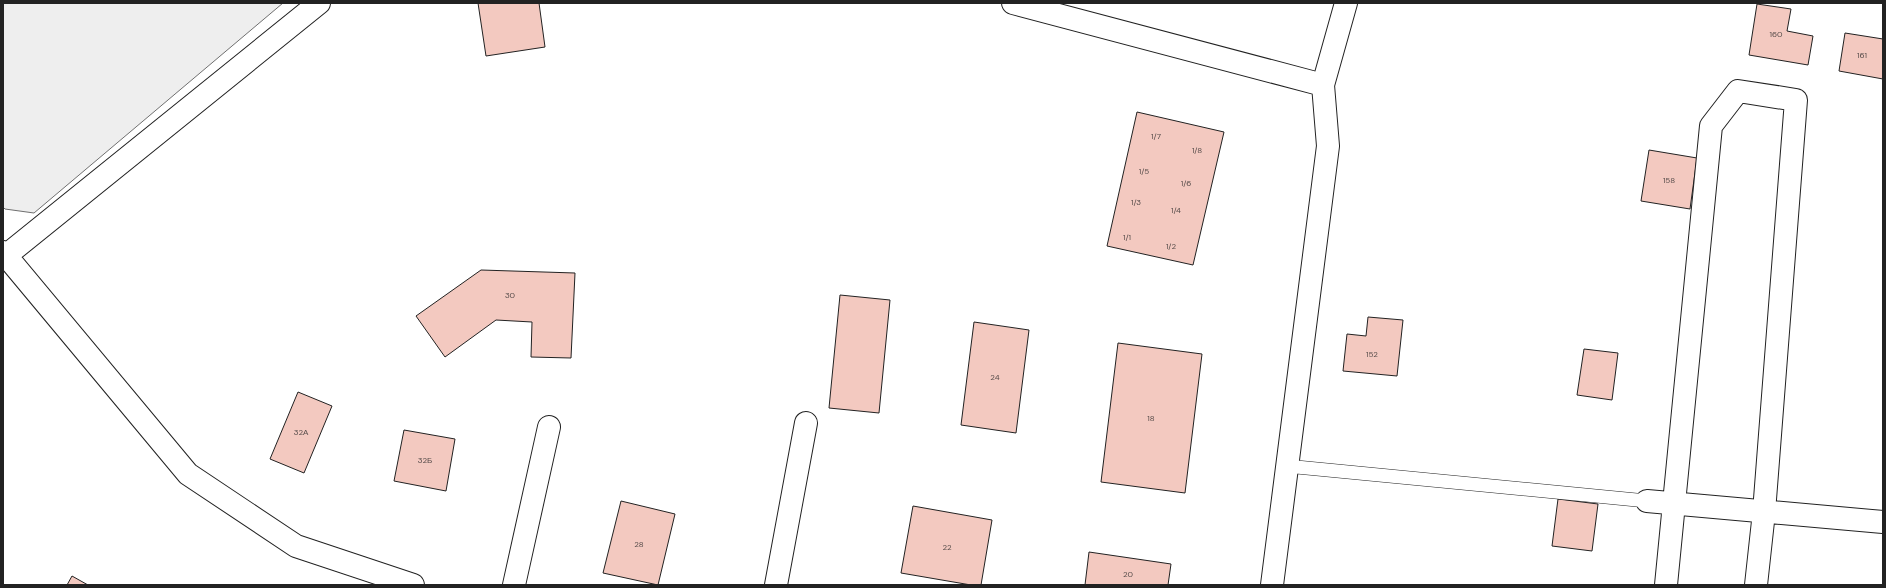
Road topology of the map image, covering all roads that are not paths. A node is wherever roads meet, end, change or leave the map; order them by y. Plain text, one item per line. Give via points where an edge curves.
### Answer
1 (320, 3) edge
2 (1013, 3) edge
3 (1346, 3) edge
4 (1323, 84) junction
5 (4, 255) edge
6 (806, 423) dead end
7 (549, 427) dead end
8 (1286, 466) junction
9 (1647, 501) joint
10 (1675, 504) junction
11 (1764, 512) junction
12 (1883, 522) edge
13 (413, 585) edge
14 (514, 585) edge
15 (776, 585) edge
16 (1272, 585) edge
17 (1666, 585) edge
18 (1756, 585) edge

1 - 5 street
2 - 4 street
3 - 4 street
4 - 8 street via 1328,146
5 - 13 street via 188,474 296,546
6 - 15 street
7 - 14 street
8 - 9 lane
8 - 16 street
9 - 10 street
10 - 11 street
10 - 11 street via 1711,126 1738,91 1796,100
10 - 17 street
11 - 12 street
11 - 18 street

